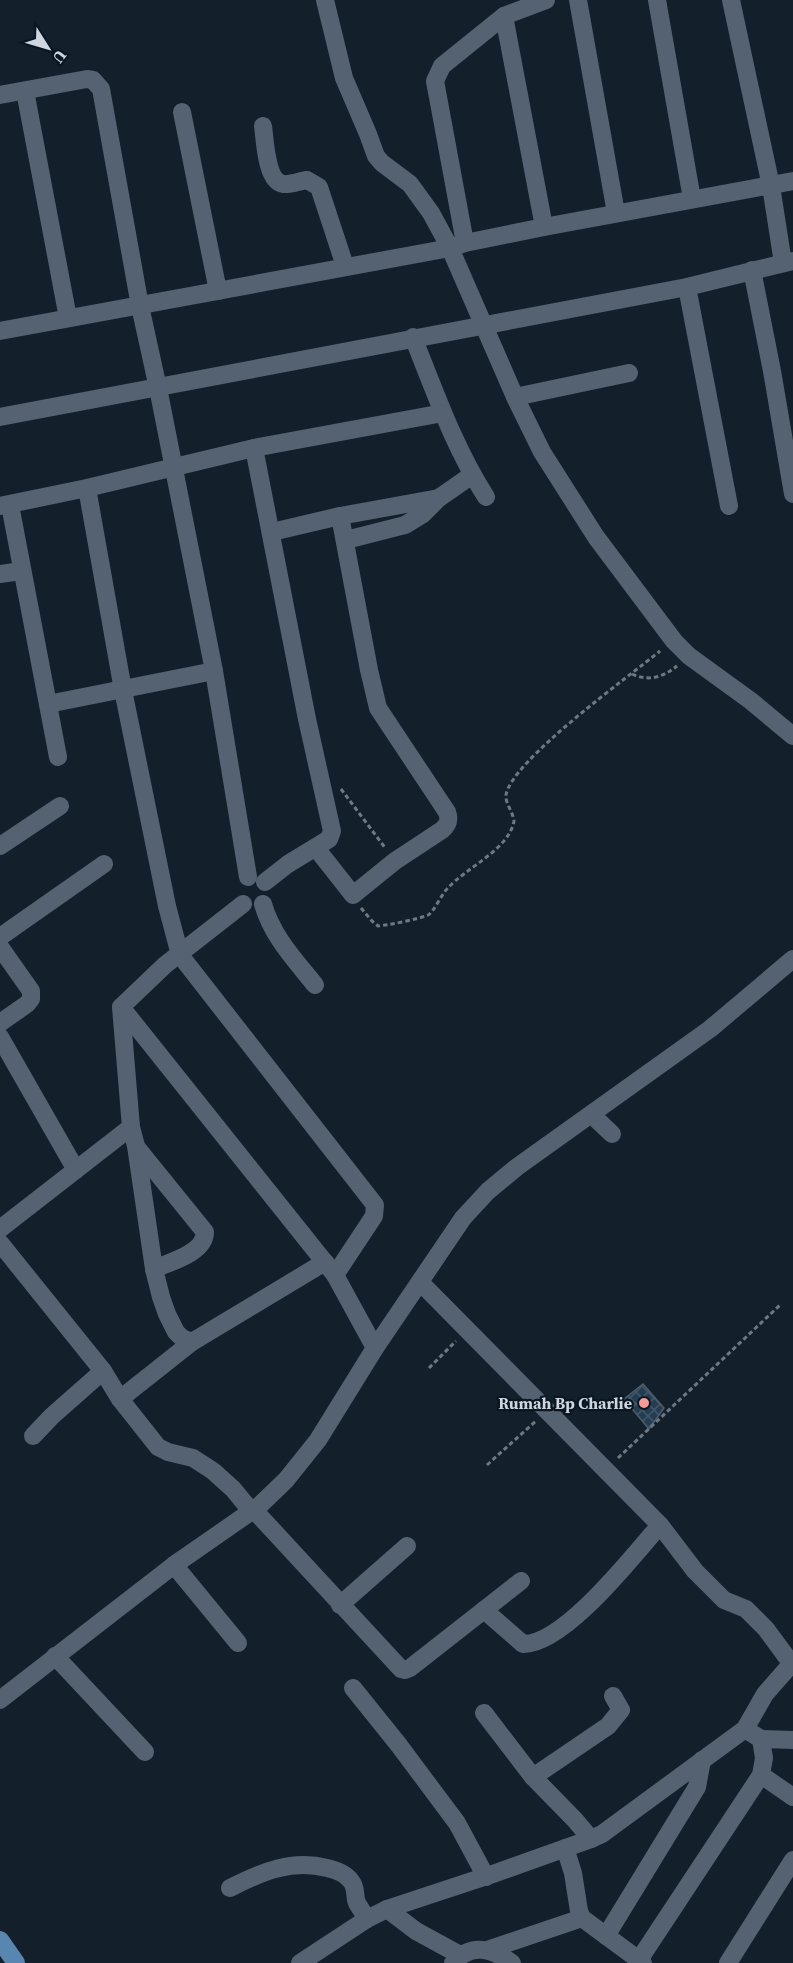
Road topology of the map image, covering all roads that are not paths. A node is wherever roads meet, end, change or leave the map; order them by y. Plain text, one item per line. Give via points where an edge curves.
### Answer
1 (325, 0) edge
2 (546, 0) edge
3 (578, 0) edge
4 (657, 0) edge
5 (731, 0) edge
6 (504, 16) junction
7 (25, 91) junction
8 (0, 95) edge
9 (182, 112) dead end
10 (263, 126) dead end
11 (793, 181) edge
12 (771, 186) junction
13 (692, 199) junction
14 (616, 213) junction
15 (544, 227) junction
16 (458, 245) junction
17 (788, 262) edge
18 (345, 266) junction
19 (752, 270) junction
20 (687, 286) junction
21 (218, 291) junction
22 (140, 306) junction
23 (68, 318) junction
24 (485, 325) junction
25 (0, 331) edge
26 (413, 337) junction
27 (629, 373) dead end
28 (158, 388) junction
29 (515, 397) junction
30 (442, 413) junction
31 (0, 417) edge
32 (254, 448) junction
33 (174, 468) junction
34 (472, 475) junction
35 (792, 483) edge
36 (87, 488) junction
37 (486, 497) dead end
38 (439, 498) junction
39 (5, 505) edge
40 (729, 506) dead end
41 (340, 516) junction
42 (272, 532) junction
43 (346, 540) junction
44 (21, 571) junction
45 (0, 574) edge
46 (214, 671) junction
47 (123, 690) junction
48 (48, 704) junction
49 (793, 736) edge
50 (58, 757) dead end
51 (60, 806) dead end
52 (0, 846) edge
53 (316, 848) junction
54 (104, 864) dead end
55 (256, 880) junction
56 (243, 903) junction
57 (262, 904) junction
58 (0, 937) edge
59 (0, 947) edge
60 (180, 955) junction
61 (791, 965) edge
62 (315, 986) dead end
63 (121, 1007) junction
64 (0, 1023) edge
65 (0, 1037) edge
66 (592, 1115) junction
67 (131, 1126) junction
68 (612, 1134) dead end
69 (136, 1146) junction
70 (76, 1170) junction
71 (0, 1229) edge
72 (0, 1243) edge
73 (330, 1268) junction
74 (154, 1269) junction
75 (420, 1282) junction
76 (192, 1342) junction
77 (375, 1348) junction
78 (103, 1371) junction
79 (120, 1399) junction
80 (33, 1436) dead end
81 (253, 1511) junction
82 (660, 1525) junction
83 (407, 1546) dead end
84 (174, 1564) junction
85 (521, 1581) dead end
86 (339, 1605) junction
87 (484, 1610) junction
88 (238, 1643) dead end
89 (55, 1656) junction
90 (792, 1663) edge
91 (352, 1688) dead end
92 (613, 1696) dead end
93 (0, 1700) edge
94 (484, 1713) dead end
95 (753, 1734) junction
96 (793, 1740) edge
97 (146, 1752) dead end
98 (702, 1760) junction
99 (761, 1775) junction
100 (533, 1777) junction
101 (793, 1797) edge
102 (591, 1839) junction
103 (565, 1848) junction
104 (793, 1860) edge
105 (486, 1876) junction
106 (230, 1888) dead end
107 (387, 1909) junction
108 (582, 1918) junction
109 (367, 1919) junction
110 (606, 1936) junction
111 (0, 1940) edge
112 (487, 1950) junction
113 (457, 1959) edge
114 (641, 1962) edge
115 (16, 1963) edge
116 (300, 1963) edge
117 (512, 1963) edge
118 (728, 1963) edge

1 - 16 street via 344,78 376,156 410,184
2 - 6 street
3 - 14 street
4 - 13 street
5 - 12 street
6 - 15 street
6 - 16 street via 442,66 435,81
7 - 8 street
7 - 22 street via 87,79 101,89
7 - 23 street
9 - 21 street
10 - 18 street via 271,174 276,180 284,185 307,180 319,187
11 - 12 street
12 - 13 street
12 - 17 street
13 - 14 street
14 - 15 street
15 - 16 street
16 - 18 street
16 - 24 street
17 - 19 street
18 - 21 street
19 - 20 street
19 - 35 street
20 - 24 street
20 - 40 street
21 - 22 street
22 - 23 street
22 - 28 street
23 - 25 street
24 - 26 street
24 - 29 street
26 - 28 street
26 - 30 street
27 - 29 street
28 - 31 street
28 - 33 street
29 - 49 street via 542,452 596,537 674,641
30 - 32 street
30 - 34 street
32 - 33 street
32 - 42 street
33 - 36 street
33 - 46 street
34 - 37 street
34 - 38 street
36 - 39 street
36 - 47 street
38 - 41 street
38 - 43 street via 405,525
39 - 44 street
41 - 42 street
41 - 43 street
42 - 53 street via 330,820 331,835
43 - 53 street via 378,708 448,815 448,824 353,895
44 - 45 street
44 - 48 street
46 - 47 street
46 - 55 street
47 - 48 street
47 - 60 street
48 - 50 street
51 - 52 street
53 - 55 street
54 - 58 street
55 - 56 street via 241,882 238,897
55 - 57 street via 268,890
56 - 57 street via 252,907
56 - 60 street
57 - 62 street via 267,920
59 - 64 street via 31,991 31,999
60 - 63 street
60 - 73 street via 375,1205 374,1216
61 - 66 street
63 - 67 street
63 - 73 street
65 - 70 street
66 - 68 street
66 - 75 street via 488,1191 463,1218
67 - 69 street
67 - 70 street
69 - 74 street
69 - 74 street via 205,1232 203,1241 192,1251
70 - 71 street
72 - 78 street
73 - 76 street
73 - 77 street
74 - 76 street via 171,1323 182,1338
75 - 77 street
75 - 82 street
76 - 79 street
77 - 81 street via 306,1457
78 - 79 street
78 - 80 street
79 - 81 street via 158,1447 193,1458 213,1471
81 - 84 street
81 - 86 street
82 - 87 street via 581,1613 545,1639 523,1644
82 - 90 street via 695,1571 724,1600 746,1609
83 - 86 street
84 - 88 street
84 - 89 street
85 - 87 street
86 - 87 street via 405,1670
89 - 93 street
89 - 97 street
90 - 95 street via 765,1694
91 - 105 street via 457,1823
92 - 100 street via 621,1710 608,1726
94 - 100 street
95 - 96 street
95 - 98 street
95 - 99 street via 764,1758
98 - 102 street
98 - 110 street via 697,1788
99 - 101 street
99 - 114 street
100 - 102 street
102 - 103 street
103 - 105 street
103 - 108 street
104 - 118 street
105 - 107 street
106 - 109 street via 266,1871 307,1864 335,1870 349,1878 356,1888 356,1901
107 - 109 street
107 - 113 street
108 - 110 street
108 - 112 street
109 - 116 street
110 - 114 street
111 - 115 main road
112 - 113 street via 477,1949
112 - 117 street

